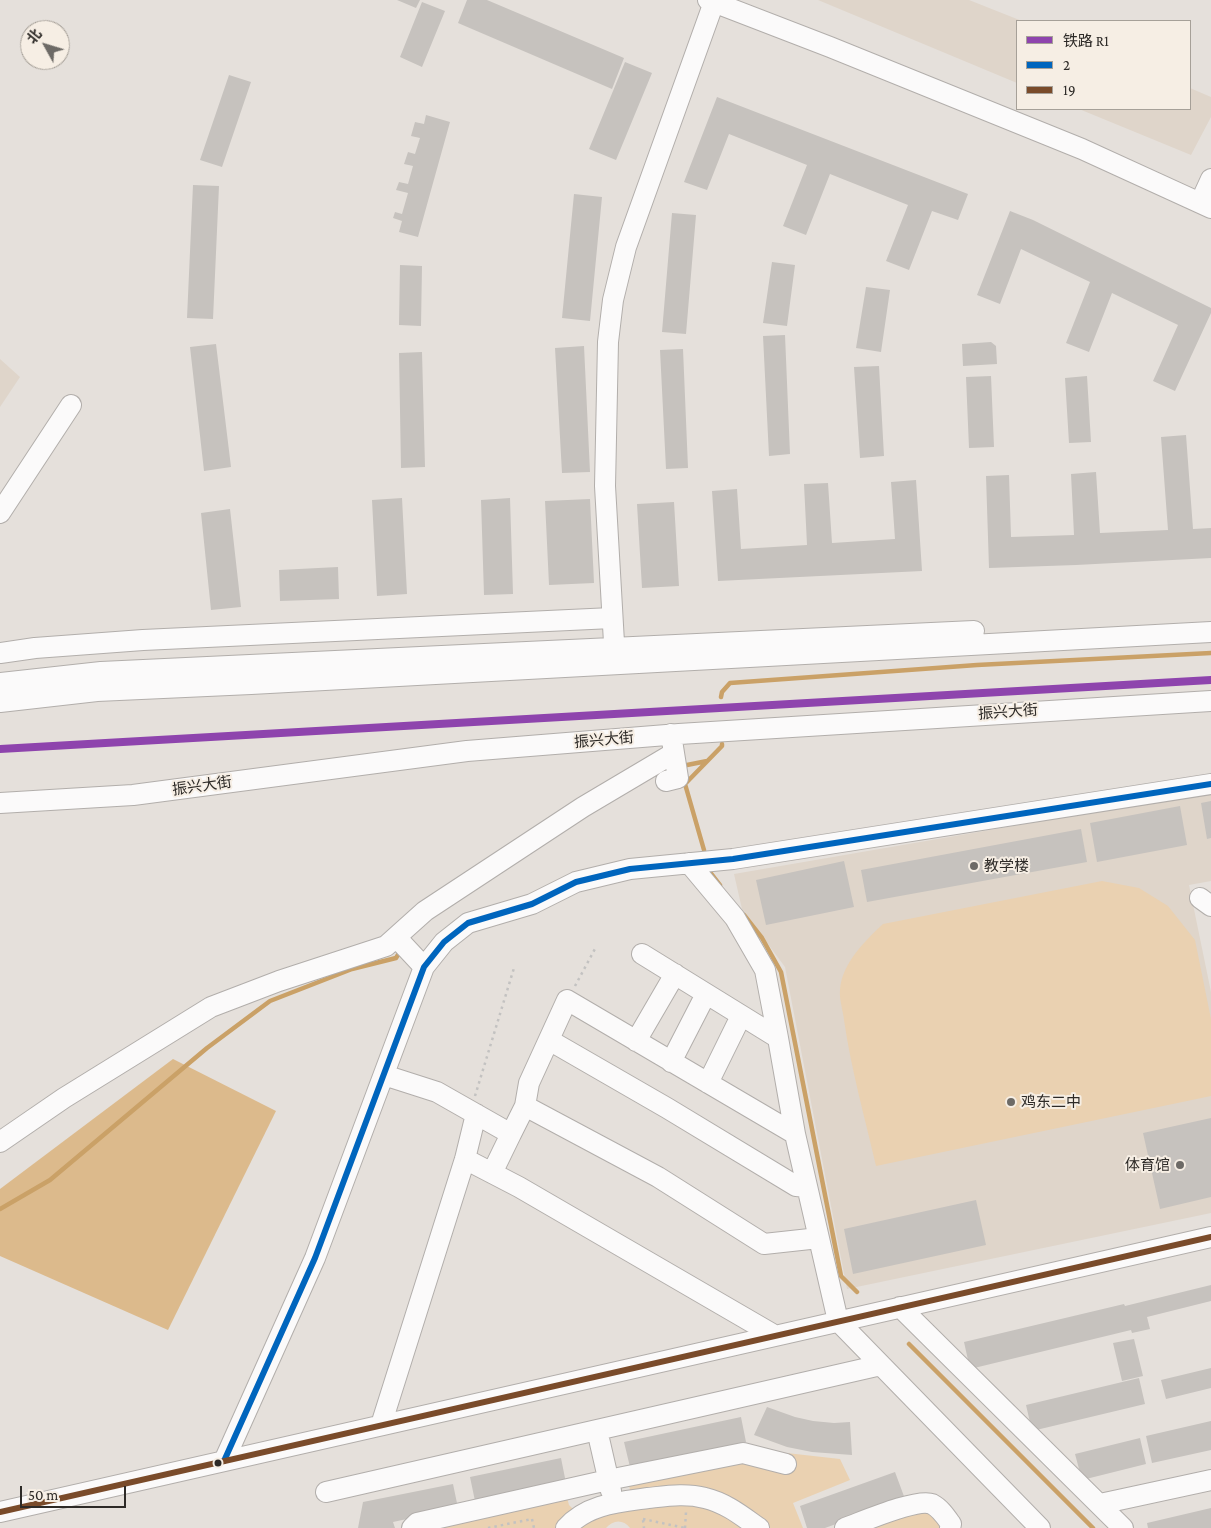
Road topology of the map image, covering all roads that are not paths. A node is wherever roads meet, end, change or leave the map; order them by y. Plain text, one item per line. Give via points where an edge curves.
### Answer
1 (711, 1) edge
2 (1211, 179) edge
3 (1205, 206) edge
4 (71, 405) dead end
5 (0, 513) edge
6 (612, 618) junction
7 (1211, 619) edge
8 (1211, 632) edge
9 (0, 653) edge
10 (615, 665) junction
11 (0, 683) edge
12 (1211, 701) edge
13 (0, 702) edge
14 (672, 744) junction
15 (666, 781) dead end
16 (1211, 784) edge
17 (0, 803) edge
18 (689, 864) junction
19 (396, 937) junction
20 (642, 954) dead end
21 (424, 967) junction
22 (674, 974) junction
23 (706, 994) junction
24 (741, 1016) junction
25 (778, 1038) junction
26 (548, 1040) junction
27 (636, 1041) junction
28 (671, 1062) junction
29 (384, 1075) junction
30 (708, 1083) junction
31 (526, 1106) junction
32 (473, 1113) junction
33 (511, 1134) junction
34 (795, 1134) junction
35 (0, 1142) edge
36 (465, 1159) junction
37 (492, 1173) junction
38 (807, 1187) junction
39 (1211, 1237) edge
40 (819, 1238) junction
41 (900, 1307) junction
42 (838, 1321) junction
43 (774, 1335) junction
44 (881, 1365) junction
45 (381, 1425) junction
46 (597, 1430) junction
47 (224, 1461) junction
48 (786, 1464) dead end
49 (608, 1480) junction
50 (1211, 1480) edge
51 (326, 1492) dead end
52 (614, 1502) junction
53 (1100, 1504) junction
54 (0, 1512) edge
55 (412, 1528) edge
56 (566, 1528) edge
57 (759, 1528) edge
58 (845, 1528) edge
59 (950, 1528) edge
60 (1040, 1528) edge
61 (1123, 1528) edge

1 - 3 street via 1082,149
1 - 6 street via 626,247 613,300 608,342 605,486
2 - 3 street
4 - 5 street
6 - 9 street via 143,640
6 - 10 street
7 - 11 street via 101,672
8 - 10 street
10 - 13 street via 97,691
12 - 14 street, 振兴大街
14 - 15 street via 678,778
14 - 17 street, 振兴大街 via 467,752 133,796
14 - 19 street via 425,911
16 - 18 street
18 - 21 street via 630,869 576,882 532,904 468,923 444,942
18 - 25 street via 735,918 766,970
19 - 21 street
19 - 35 street via 386,946 210,1007
20 - 22 street
21 - 29 street
22 - 23 street
22 - 27 street
23 - 24 street
23 - 28 street
24 - 25 street
24 - 30 street
25 - 34 street
26 - 27 street via 567,1000
26 - 31 street via 528,1083
26 - 38 street via 796,1186
27 - 28 street
28 - 30 street
29 - 32 street via 437,1092
29 - 47 street via 315,1258
30 - 34 street
31 - 33 street
31 - 40 street via 658,1177 764,1244
32 - 33 street
32 - 36 street
33 - 37 street
34 - 38 street
36 - 37 street
36 - 45 street
37 - 43 street
38 - 40 street
39 - 41 street
40 - 42 street
41 - 42 street
41 - 53 street
42 - 43 street
42 - 44 street
43 - 45 street
44 - 46 street
44 - 60 street
45 - 47 street
46 - 49 street
46 - 51 street
47 - 54 street
48 - 49 street via 743,1454
49 - 52 street
49 - 55 street via 417,1523
50 - 53 street
52 - 56 street via 589,1511
52 - 57 street via 679,1494 706,1498 733,1509
53 - 61 street
58 - 59 street via 915,1504 931,1504 942,1512 951,1524

